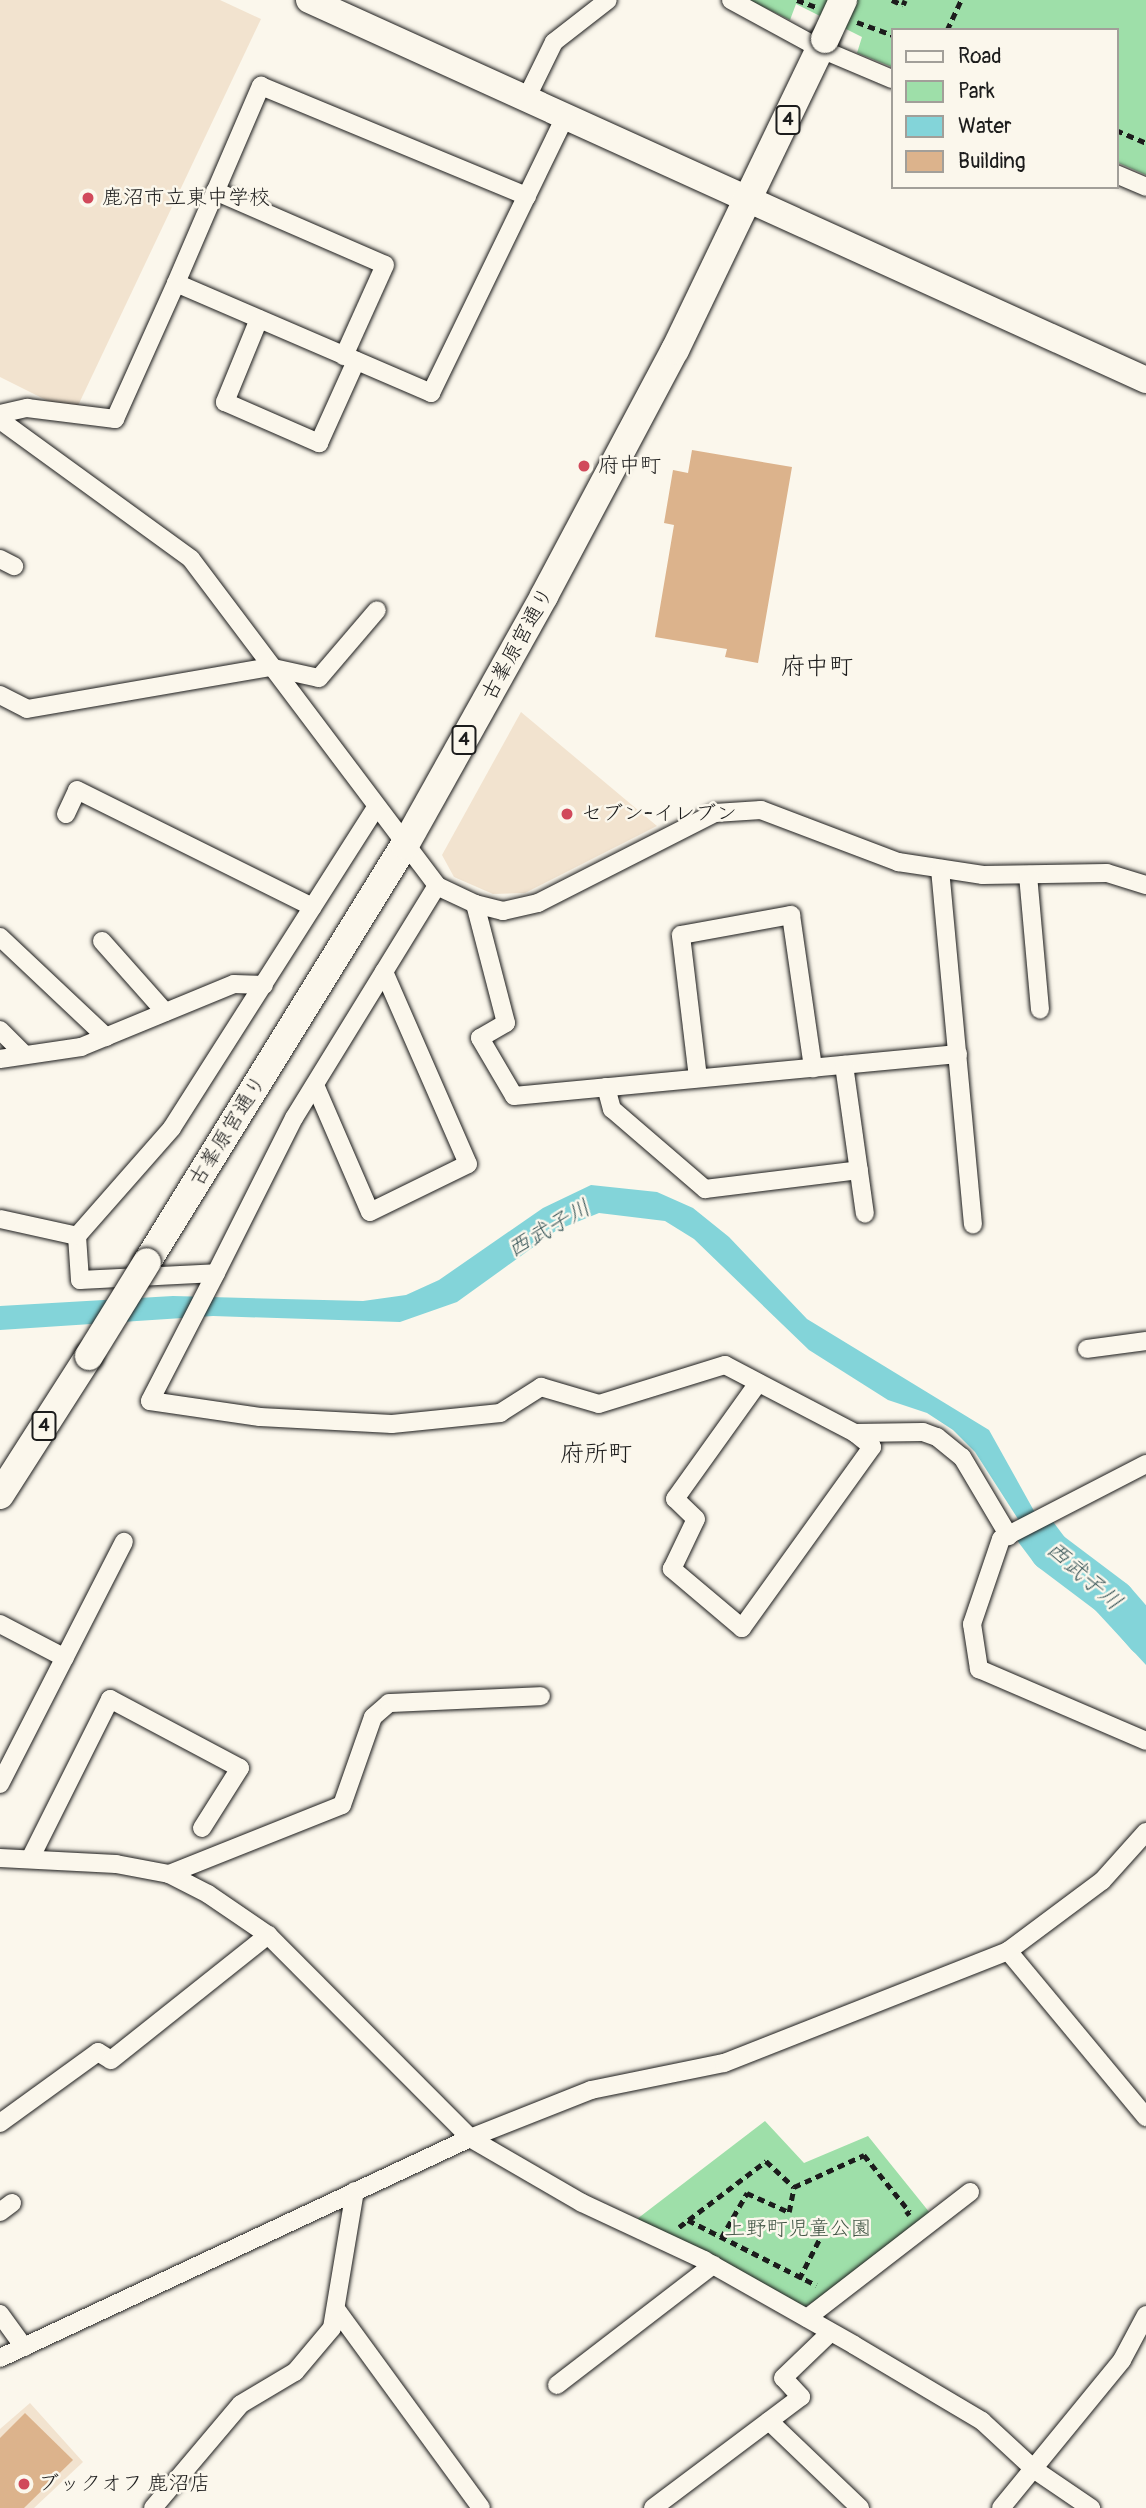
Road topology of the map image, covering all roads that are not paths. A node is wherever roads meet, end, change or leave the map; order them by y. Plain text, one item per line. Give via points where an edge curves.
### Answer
1 (309, 0) edge
2 (608, 0) edge
3 (731, 0) edge
4 (843, 0) edge
5 (823, 44) junction
6 (890, 78) edge
7 (527, 97) junction
8 (566, 115) junction
9 (1118, 175) edge
10 (1146, 187) edge
11 (215, 191) junction
12 (527, 196) junction
13 (749, 200) junction
14 (176, 283) junction
15 (259, 319) junction
16 (350, 358) junction
17 (1146, 380) edge
18 (0, 414) edge
19 (0, 420) edge
20 (377, 610) dead end
21 (269, 667) junction
22 (0, 695) edge
23 (375, 809) junction
24 (66, 814) dead end
25 (405, 845) junction
26 (940, 869) junction
27 (1028, 875) junction
28 (437, 886) junction
29 (1146, 886) edge
30 (475, 904) junction
31 (313, 907) junction
32 (0, 937) edge
33 (102, 941) dead end
34 (384, 972) junction
35 (264, 985) junction
36 (1040, 1009) dead end
37 (165, 1012) junction
38 (0, 1030) edge
39 (106, 1037) junction
40 (958, 1054) junction
41 (26, 1055) junction
42 (0, 1059) edge
43 (844, 1065) junction
44 (813, 1068) junction
45 (698, 1079) junction
46 (315, 1085) junction
47 (606, 1087) junction
48 (859, 1170) junction
49 (865, 1214) dead end
50 (0, 1219) edge
51 (973, 1224) dead end
52 (76, 1236) junction
53 (216, 1273) junction
54 (1146, 1340) edge
55 (1087, 1349) dead end
56 (758, 1383) junction
57 (855, 1433) junction
58 (1146, 1464) edge
59 (0, 1495) edge
60 (1009, 1536) junction
61 (124, 1542) dead end
62 (0, 1624) edge
63 (65, 1658) junction
64 (541, 1696) dead end
65 (1146, 1741) edge
66 (0, 1784) edge
67 (202, 1828) dead end
68 (1146, 1832) edge
69 (0, 1858) edge
70 (30, 1859) junction
71 (169, 1874) junction
72 (268, 1935) junction
73 (1008, 1951) junction
74 (1146, 2117) edge
75 (0, 2123) edge
76 (470, 2138) junction
77 (355, 2191) junction
78 (970, 2192) dead end
79 (713, 2265) junction
80 (336, 2309) junction
81 (0, 2314) edge
82 (1146, 2315) edge
83 (807, 2318) junction
84 (831, 2332) junction
85 (24, 2347) junction
86 (0, 2358) edge
87 (557, 2385) dead end
88 (769, 2421) junction
89 (1035, 2470) junction
90 (153, 2508) edge
91 (481, 2508) edge
92 (653, 2508) edge
93 (860, 2508) edge
94 (1001, 2508) edge
95 (1091, 2508) edge

1 - 7 street
2 - 7 street via 554,41
3 - 5 street
4 - 5 main road, 古峯原宮通り / 4, bridge
5 - 6 street
5 - 13 main road, 古峯原宮通り / 4
7 - 8 street
8 - 12 street
8 - 13 street
9 - 10 street
11 - 12 street via 261,86
11 - 14 street
11 - 16 street via 385,265
12 - 16 street via 431,393
13 - 17 street
13 - 25 main road, 古峯原宮通り / 4 via 607,479
14 - 15 street
14 - 18 street via 115,419 27,408
15 - 16 street
15 - 16 street via 225,402 319,443
19 - 21 street via 191,559
20 - 21 street via 319,678
21 - 22 street via 27,709
21 - 23 street
23 - 25 street
23 - 31 street
24 - 31 street via 77,790
25 - 28 street
25 - 59 main road, 古峯原宮通り / 4, bridge
26 - 27 street
26 - 30 street via 898,862 761,810 715,813 538,903 503,911
26 - 40 street
27 - 29 street via 1107,873
27 - 36 street
28 - 30 street
28 - 34 street
30 - 47 street via 506,1023 480,1038 514,1096
31 - 35 street
32 - 39 street
33 - 37 street
34 - 46 street
34 - 46 street via 468,1164 370,1212
35 - 37 street via 234,985
35 - 52 street via 172,1128
37 - 39 street
38 - 41 street
39 - 41 street via 81,1047
40 - 43 street
40 - 51 street
41 - 42 street
43 - 44 street
43 - 48 street
44 - 45 street
44 - 45 street via 791,915 681,935
45 - 47 street
46 - 53 street
47 - 48 street via 611,1109 705,1189
48 - 49 street
50 - 52 street
52 - 53 street via 80,1280
53 - 56 street via 150,1401 260,1417 392,1424 500,1413 541,1387 598,1404 725,1365
54 - 55 street
56 - 57 street
56 - 57 street via 675,1499 696,1519 672,1569 742,1628 872,1447
57 - 60 street via 923,1432 937,1437 962,1457
58 - 60 street
60 - 65 street via 1001,1539 972,1625 979,1669
61 - 63 street
62 - 63 street
63 - 66 street
64 - 71 street via 389,1703 373,1717 342,1805
67 - 70 street via 240,1768 110,1699
68 - 73 street via 1102,1881
69 - 70 street
70 - 71 street via 116,1864
71 - 72 street via 229,1906
72 - 75 street via 111,2060 98,2052
72 - 76 street
73 - 74 street
73 - 76 street via 724,2063 592,2090
76 - 77 street
76 - 79 street via 582,2203
77 - 80 street
77 - 85 street
78 - 83 street
79 - 83 street
79 - 87 street
80 - 90 street via 332,2328 295,2371 241,2404
80 - 91 street
81 - 85 street
82 - 89 street via 1122,2360
83 - 84 street
84 - 88 street via 783,2378 801,2397
84 - 89 street via 982,2421
85 - 86 street
88 - 92 street
88 - 93 street
89 - 94 street
89 - 95 street

